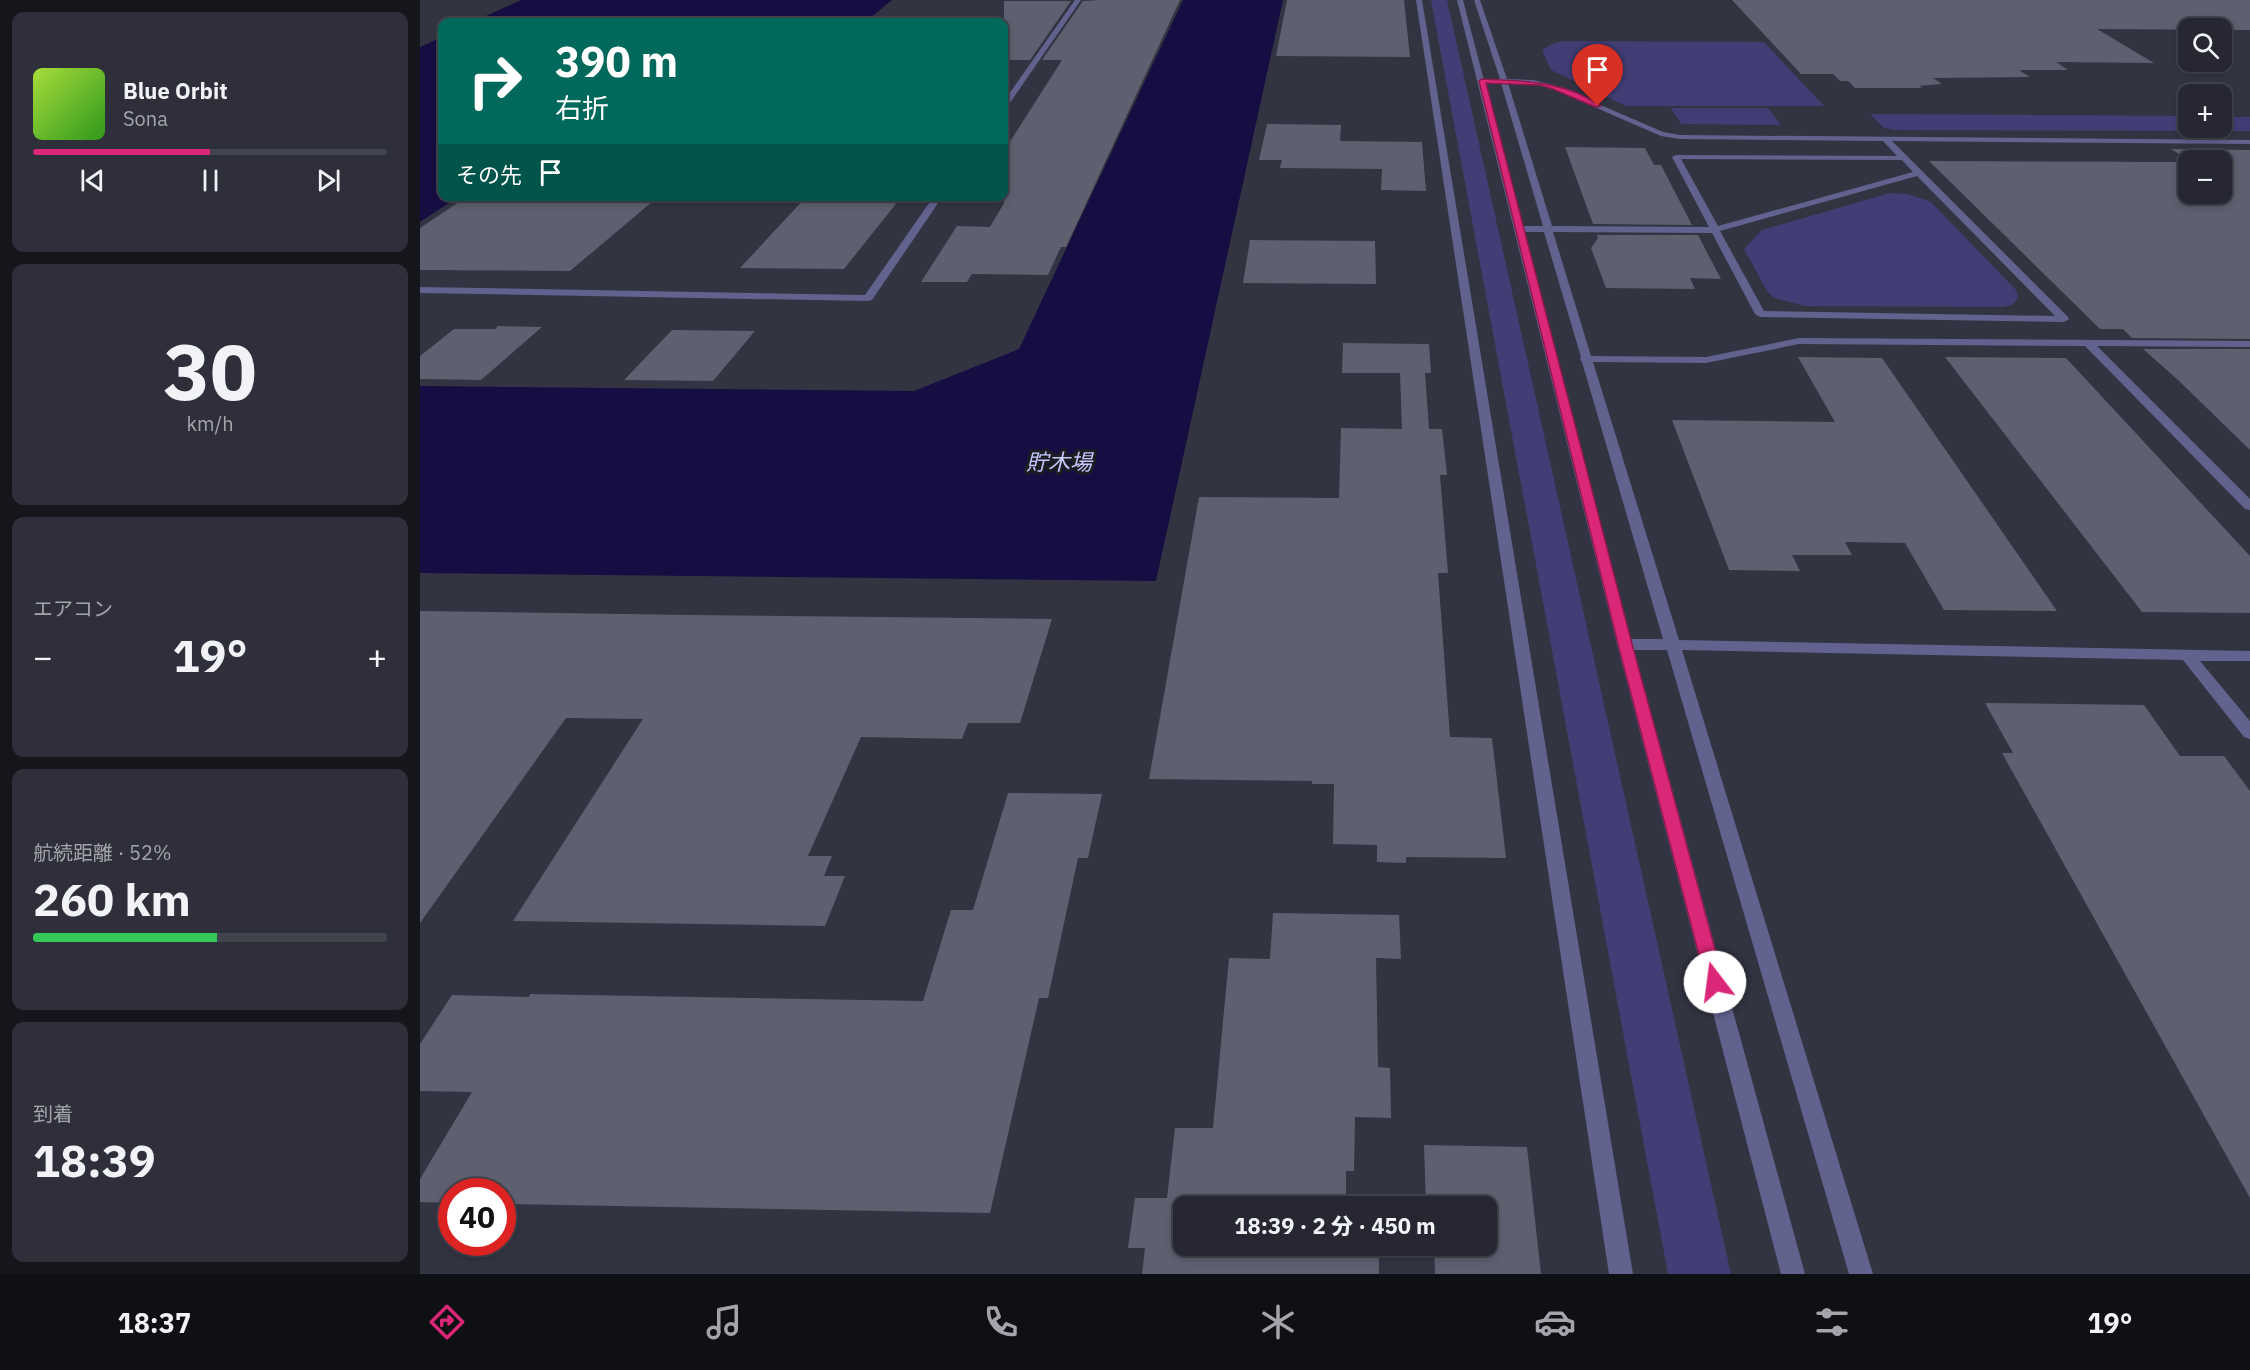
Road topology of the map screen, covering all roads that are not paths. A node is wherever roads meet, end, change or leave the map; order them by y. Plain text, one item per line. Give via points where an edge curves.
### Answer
1 (1078, 0) edge
2 (1419, 0) edge
3 (1460, 0) edge
4 (1477, 0) edge
5 (1482, 81) junction
6 (1504, 82) junction
7 (1008, 99) edge
8 (1885, 139) junction
9 (2250, 142) edge
10 (1904, 158) junction
11 (1919, 173) junction
12 (936, 201) edge
13 (1520, 229) junction
14 (1547, 229) junction
15 (1715, 230) junction
16 (420, 290) edge
17 (2088, 343) junction
18 (2250, 344) edge
19 (1586, 359) junction
20 (2250, 506) edge
21 (1625, 644) junction
22 (1672, 645) junction
23 (2187, 655) junction
24 (2250, 656) edge
25 (2250, 733) edge
26 (1621, 1274) edge
27 (1793, 1274) edge
28 (1861, 1274) edge

1 - 7 street
2 - 26 street
3 - 5 street
4 - 6 street
5 - 6 street
5 - 13 street
6 - 8 street via 1555,87 1671,136
6 - 14 street
8 - 9 street
8 - 10 street
10 - 11 street
10 - 15 street via 1676,157
11 - 15 street
11 - 15 street via 2064,318 1760,314
12 - 16 street via 868,298
13 - 14 street
13 - 21 street
14 - 15 street
14 - 19 street
17 - 18 street
17 - 19 street via 1799,341 1706,360
17 - 20 street
19 - 22 street
21 - 22 street
21 - 27 street
22 - 23 street
22 - 28 street
23 - 24 street
23 - 25 street

